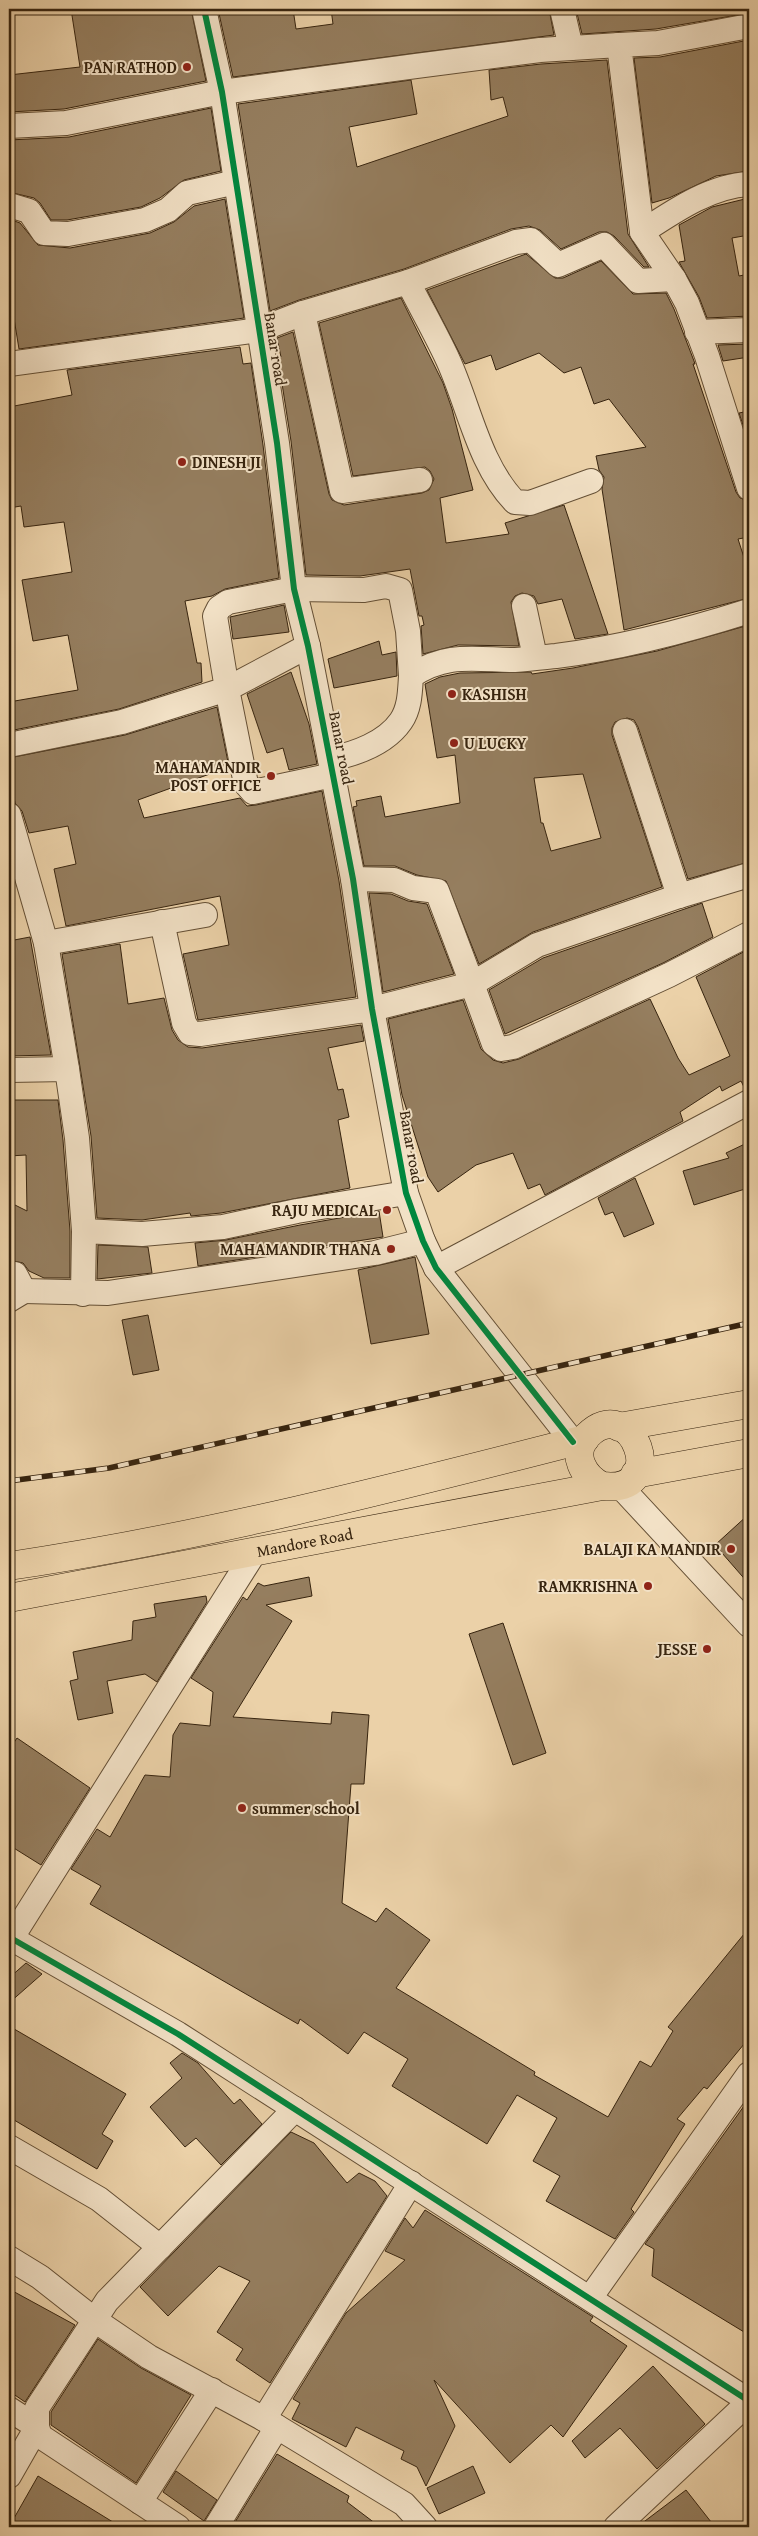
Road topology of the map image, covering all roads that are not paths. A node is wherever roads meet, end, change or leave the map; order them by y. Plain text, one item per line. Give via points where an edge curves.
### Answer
1 (204, 9) edge
2 (562, 9) edge
3 (749, 26) edge
4 (619, 45) junction
5 (571, 48) junction
6 (222, 92) junction
7 (9, 126) edge
8 (236, 182) junction
9 (749, 184) edge
10 (9, 205) edge
11 (642, 232) junction
12 (674, 279) junction
13 (408, 282) junction
14 (303, 313) junction
15 (259, 330) junction
16 (749, 330) edge
17 (697, 332) junction
18 (9, 364) edge
19 (742, 440) edge
20 (420, 480) dead end
21 (591, 481) dead end
22 (749, 488) edge
23 (294, 589) junction
24 (524, 606) dead end
25 (749, 612) edge
26 (308, 646) junction
27 (535, 657) junction
28 (411, 676) junction
29 (227, 689) junction
30 (625, 731) dead end
31 (9, 745) edge
32 (332, 767) junction
33 (9, 814) edge
34 (17, 872) edge
35 (749, 875) edge
36 (353, 879) junction
37 (679, 896) junction
38 (205, 915) dead end
39 (162, 922) junction
40 (749, 934) edge
41 (46, 943) junction
42 (472, 984) junction
43 (372, 1009) junction
44 (67, 1069) junction
45 (9, 1070) edge
46 (749, 1102) edge
47 (406, 1193) junction
48 (84, 1232) junction
49 (423, 1241) junction
50 (436, 1268) junction
51 (9, 1273) edge
52 (83, 1294) junction
53 (17, 1296) edge
54 (749, 1404) edge
55 (619, 1427) junction
56 (579, 1441) junction
57 (749, 1453) edge
58 (619, 1482) junction
59 (254, 1553) junction
60 (9, 1566) edge
61 (9, 1598) edge
62 (749, 1625) edge
63 (10, 1939) edge
64 (749, 2074) edge
65 (295, 2108) junction
66 (9, 2147) edge
67 (411, 2183) junction
68 (160, 2247) junction
69 (9, 2258) edge
70 (590, 2298) junction
71 (96, 2321) junction
72 (212, 2390) junction
73 (749, 2401) edge
74 (9, 2409) edge
75 (271, 2423) junction
76 (37, 2427) junction
77 (9, 2476) edge
78 (140, 2502) junction
79 (178, 2527) edge
80 (216, 2527) edge
81 (425, 2527) edge
82 (616, 2527) edge

1 - 6 street, Banar road
2 - 5 street
3 - 4 street via 658,43
4 - 5 street
4 - 11 street
5 - 6 street
6 - 7 street via 66,124
6 - 8 street, Banar road
8 - 10 street via 187,192 168,210 145,220 68,234 44,233 29,211
8 - 15 street, Banar road
9 - 11 street via 716,191 670,213
11 - 12 street
12 - 13 street via 638,281 604,245 558,265 531,240 516,242
12 - 17 street
13 - 14 street
13 - 21 street via 449,361 474,430 504,490 515,502 530,503
14 - 15 street
14 - 20 street via 342,491
15 - 18 street
15 - 23 street, Banar road via 277,443
16 - 17 street
17 - 19 street
19 - 22 street
23 - 26 street, Banar road
23 - 28 street via 364,590 386,586 400,590 408,631
23 - 29 street via 228,602 219,608 215,616
24 - 27 street
25 - 27 street via 686,631 556,656
26 - 29 street
26 - 32 street, Banar road
27 - 28 street via 513,660 463,657 422,668
28 - 32 street via 409,699 401,721 370,746
29 - 31 street via 122,722
29 - 32 street via 246,784 254,792
30 - 37 street
32 - 36 street, Banar road
33 - 34 street
34 - 41 street
35 - 37 street
36 - 42 street via 394,880 412,888 437,891
36 - 43 street, Banar road
37 - 42 street via 537,945
38 - 39 street
39 - 41 street
39 - 43 street via 184,1023 190,1032 200,1034
40 - 42 street via 513,1047 501,1049 494,1044
41 - 44 street
42 - 43 street
43 - 47 street, Banar road
44 - 45 street
44 - 48 street via 77,1138
46 - 50 street
47 - 48 street via 223,1227 142,1234
47 - 49 street, Banar road
48 - 52 street
49 - 50 street, Banar road
49 - 52 street via 375,1253
50 - 56 street, Banar road
51 - 53 street via 15,1274
52 - 53 street
54 - 55 highway, Mandore Road
55 - 56 highway, Mandore Road via 600,1428
55 - 58 highway via 637,1441 640,1452 640,1464
56 - 58 highway via 580,1461 591,1481
56 - 60 highway, Mandore Road via 296,1511 174,1537
57 - 58 highway, Mandore Road
58 - 59 highway, Mandore Road
58 - 62 street
59 - 61 highway, Mandore Road
59 - 63 street
63 - 65 street via 178,2034
64 - 70 street
65 - 67 street
65 - 68 street
66 - 68 street via 99,2199
67 - 70 street
67 - 75 street
68 - 71 street via 107,2301
69 - 71 street via 40,2277
70 - 73 street
71 - 72 street via 149,2357
71 - 76 street via 37,2408
72 - 75 street
72 - 78 street
73 - 82 street
74 - 76 street
75 - 80 street
75 - 81 street via 404,2504
76 - 77 street
76 - 78 street via 40,2436
78 - 79 street

